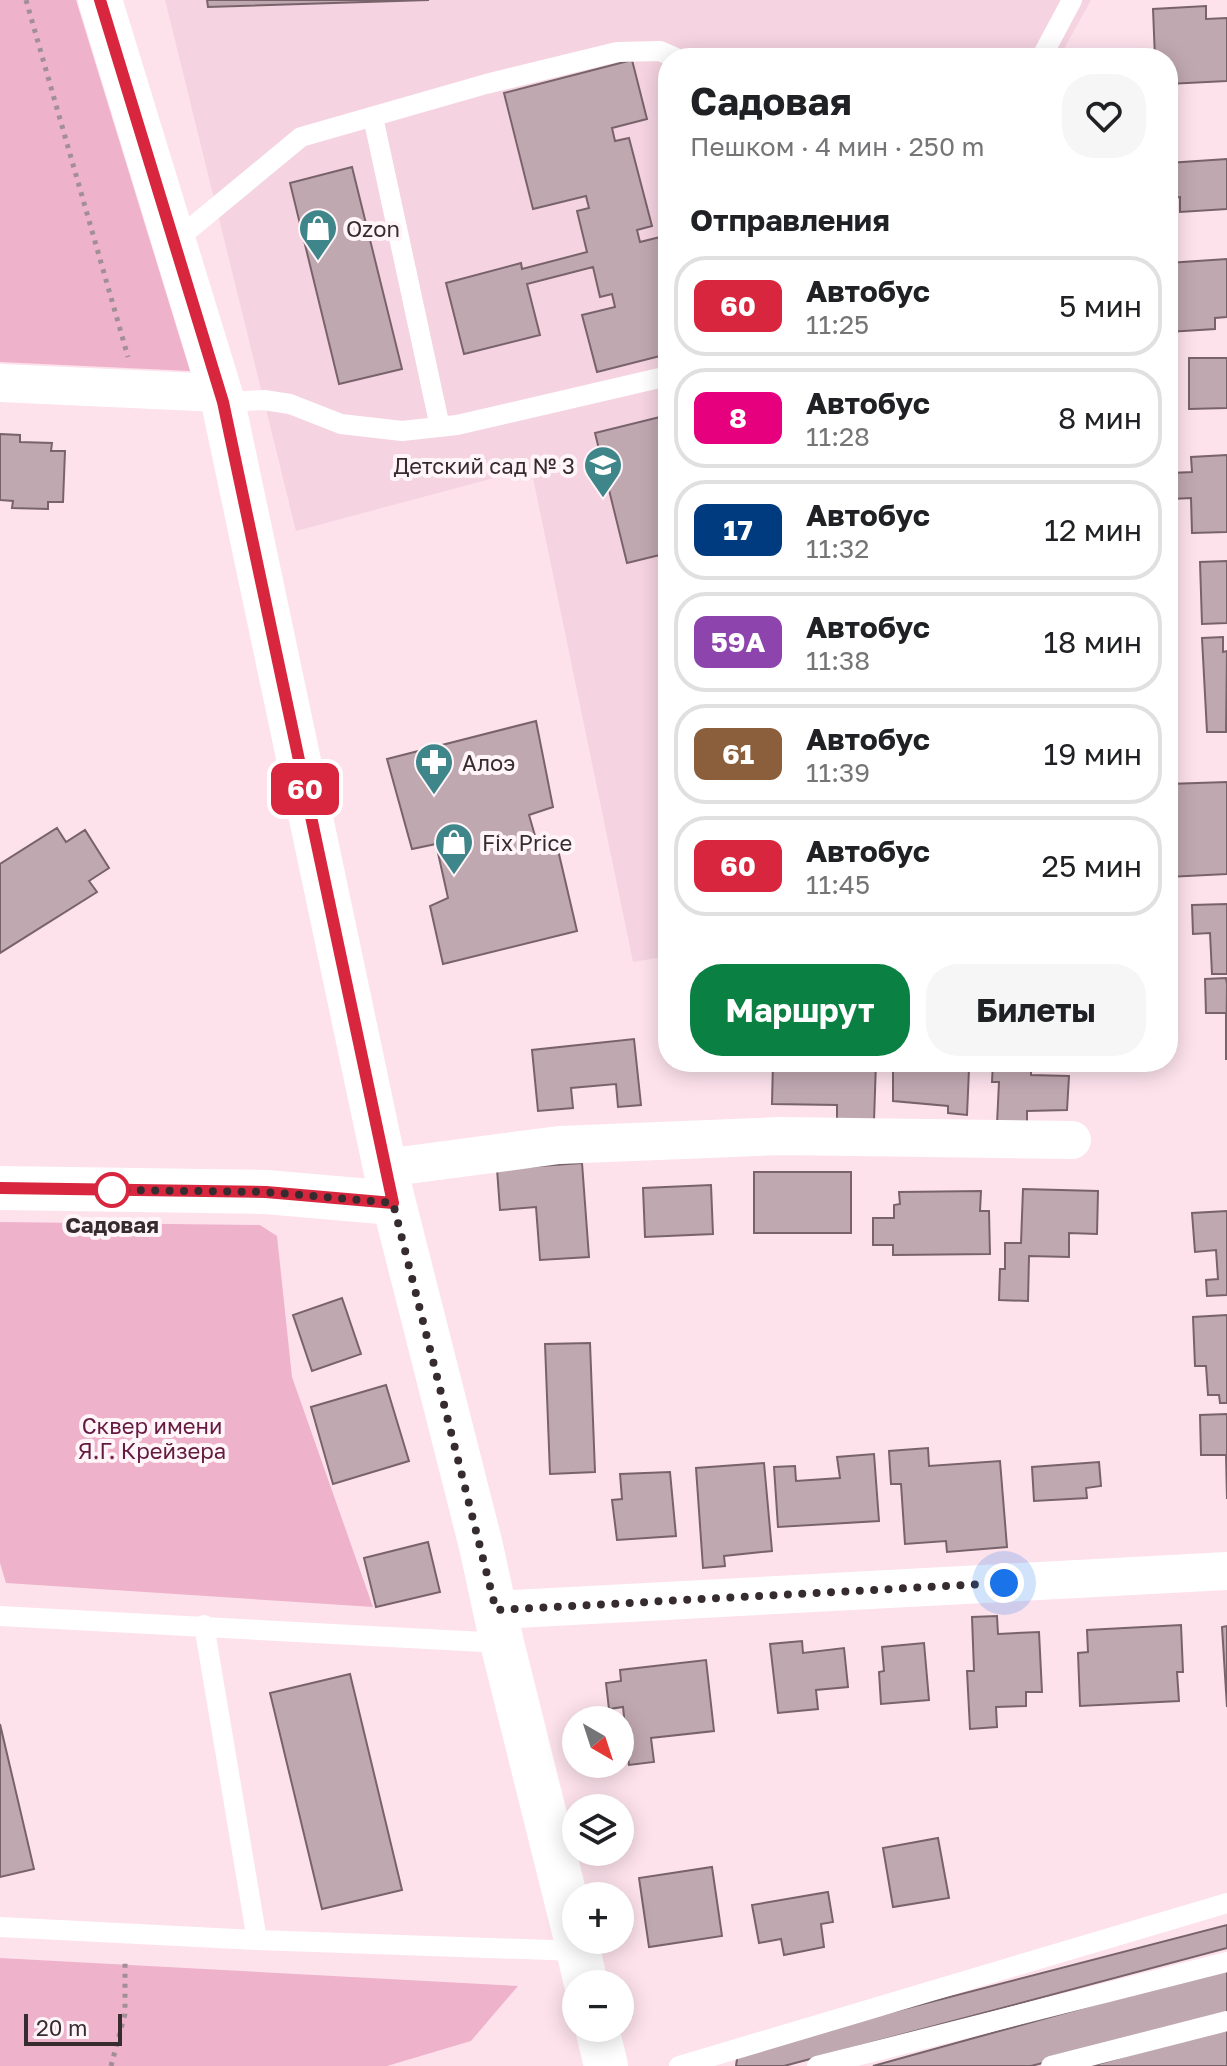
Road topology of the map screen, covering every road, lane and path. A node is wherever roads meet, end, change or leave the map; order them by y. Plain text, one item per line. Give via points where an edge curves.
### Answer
1 (26, 0) edge
2 (100, 0) edge
3 (1072, 0) edge
4 (1046, 48) edge
5 (658, 51) edge
6 (373, 117) junction
7 (174, 242) junction
8 (658, 378) edge
9 (0, 383) edge
10 (137, 389) junction
11 (221, 398) junction
12 (440, 427) junction
13 (1072, 1140) dead end
14 (389, 1186) junction
15 (0, 1188) edge
16 (1227, 1571) edge
17 (0, 1616) edge
18 (204, 1625) junction
19 (499, 1627) junction
20 (562, 1885) edge
21 (1227, 1903) edge
22 (0, 1927) edge
23 (126, 1934) junction
24 (257, 1940) junction
25 (562, 1953) edge
26 (1227, 1962) edge
27 (1227, 2021) edge
28 (600, 2042) edge
29 (725, 2060) edge
30 (111, 2066) edge
31 (606, 2066) edge
32 (679, 2066) edge
33 (817, 2066) edge
34 (1051, 2066) edge

1 - 10 path
2 - 7 street
3 - 4 lane
5 - 6 lane via 617,52
6 - 7 lane via 301,137
6 - 12 lane
7 - 11 street
8 - 12 lane
9 - 10 street
10 - 11 street
11 - 12 lane via 290,404 341,424 402,431
11 - 14 street
13 - 14 street via 780,1136 559,1145
14 - 15 street via 266,1192
14 - 19 street
16 - 19 street
17 - 18 lane
18 - 19 lane
18 - 24 lane
19 - 20 street
21 - 29 lane
22 - 23 lane
23 - 24 lane
23 - 30 path via 125,2014
24 - 25 lane
26 - 33 lane
27 - 34 lane
28 - 31 street
29 - 32 lane

